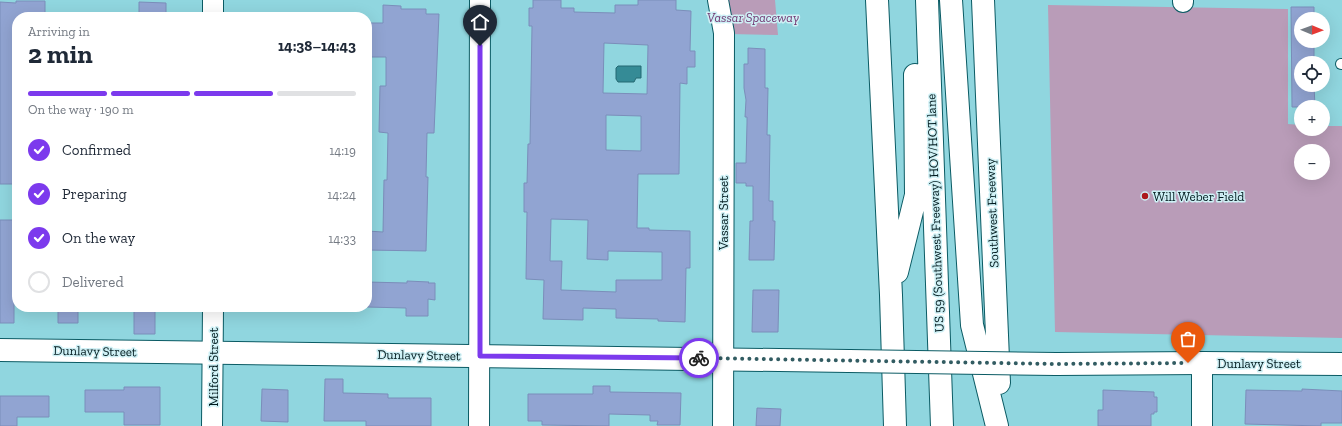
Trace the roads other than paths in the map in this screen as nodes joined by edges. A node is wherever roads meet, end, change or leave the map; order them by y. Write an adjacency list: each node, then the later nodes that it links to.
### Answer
1 (213, 0): 9 (street)
2 (480, 0): 14 (street)
3 (718, 0): 15 (street, Vassar Street)
4 (877, 0): 10 (main road)
5 (915, 0): 10 (main road)
6 (927, 0): 22 (main road, US 59 (Southwest Freeway) HOV/HOT lane)
7 (951, 0): 23 (main road)
8 (983, 0): 24 (main road, Southwest Freeway)
9 (213, 12)
10 (891, 295): 21 (main road)
11 (213, 312): 13 (street, Milford Street)
12 (0, 350): 13 (main road, Dunlavy Street)
13 (213, 352): 14 (main road, Dunlavy Street); 18 (street, Milford Street)
14 (480, 356): 15 (main road, Dunlavy Street); 19 (street)
15 (723, 359): 16 (main road, Dunlavy Street, bridge); 20 (street, Vassar Street)
16 (1202, 363): 17 (main road, Dunlavy Street); 25 (street)
17 (1342, 364)
18 (212, 426)
19 (479, 426)
20 (723, 426)
21 (895, 426)
22 (942, 426)
23 (997, 426)
24 (1001, 426)
25 (1202, 426)

